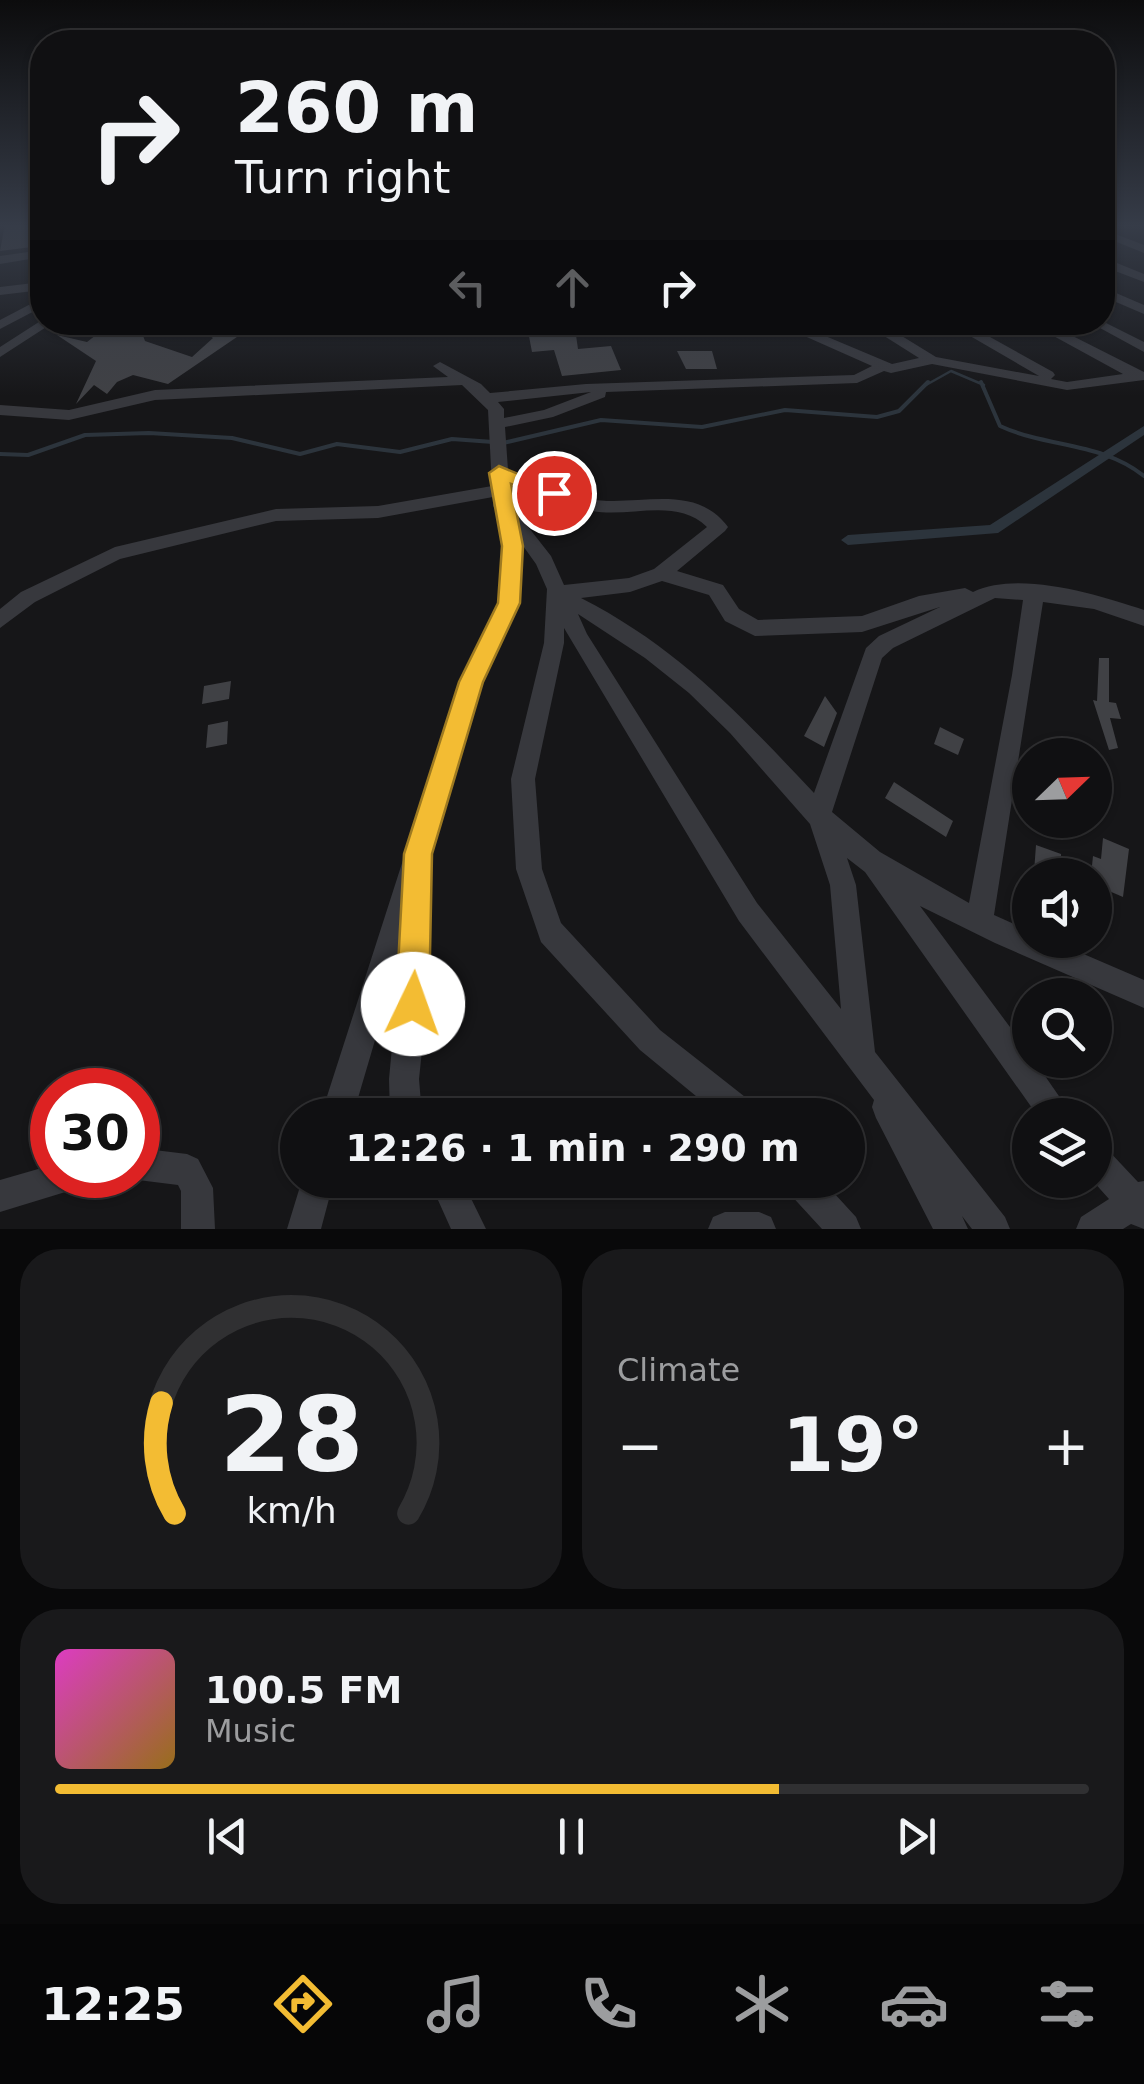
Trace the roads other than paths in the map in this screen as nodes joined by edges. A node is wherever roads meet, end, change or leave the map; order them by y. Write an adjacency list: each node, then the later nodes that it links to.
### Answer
1 (30, 288): 2 (street)
2 (0, 292)
3 (1115, 297): 5 (street)
4 (30, 309): 6 (street)
5 (1144, 310)
6 (6, 323): 13 (street)
7 (1115, 333): 14 (street)
8 (30, 334): 15 (street)
9 (809, 335): 18 (street)
10 (890, 335): 16 (street)
11 (976, 335): 21 (street)
12 (1059, 335): 19 (street)
13 (0, 336)
14 (1144, 348)
15 (0, 353)
16 (932, 360): 18 (street); 21 (street)
17 (440, 366): 20 (street)
18 (882, 367): 22 (street)
19 (1141, 377): 21 (street)
20 (460, 382): 23 (street); 24 (street)
21 (1068, 386)
22 (616, 387): 23 (street); 25 (street)
23 (490, 398): 25 (street)
24 (0, 410)
25 (498, 427): 26 (street)
26 (500, 481): 27 (street); 29 (street); 32 (street); 34 (street)
27 (662, 574): 28 (street); 29 (street)
28 (993, 592): 30 (street); 33 (street)
29 (555, 593): 33 (street); 38 (street); 41 (street)
30 (1034, 594): 31 (street); 36 (street)
31 (1144, 618)
32 (0, 620)
33 (819, 814): 35 (street); 38 (street)
34 (418, 854): 39 (street); 40 (street)
35 (870, 860): 36 (street); 42 (street)
36 (980, 920): 37 (street)
37 (1144, 994)
38 (861, 1058): 57 (street); 58 (street)
39 (342, 1098)
40 (405, 1098)
41 (722, 1098)
42 (1044, 1098)
43 (160, 1167): 51 (street)
44 (1112, 1175): 50 (street)
45 (30, 1187): 46 (street)
46 (0, 1196)
47 (313, 1198): 52 (street)
48 (454, 1198): 53 (street)
49 (816, 1198): 56 (street)
50 (1141, 1204): 59 (street)
51 (198, 1229)
52 (304, 1229)
53 (469, 1229)
54 (725, 1229): 55 (street)
55 (759, 1229)
56 (844, 1229)
57 (951, 1229)
58 (994, 1229)
59 (1093, 1229)

